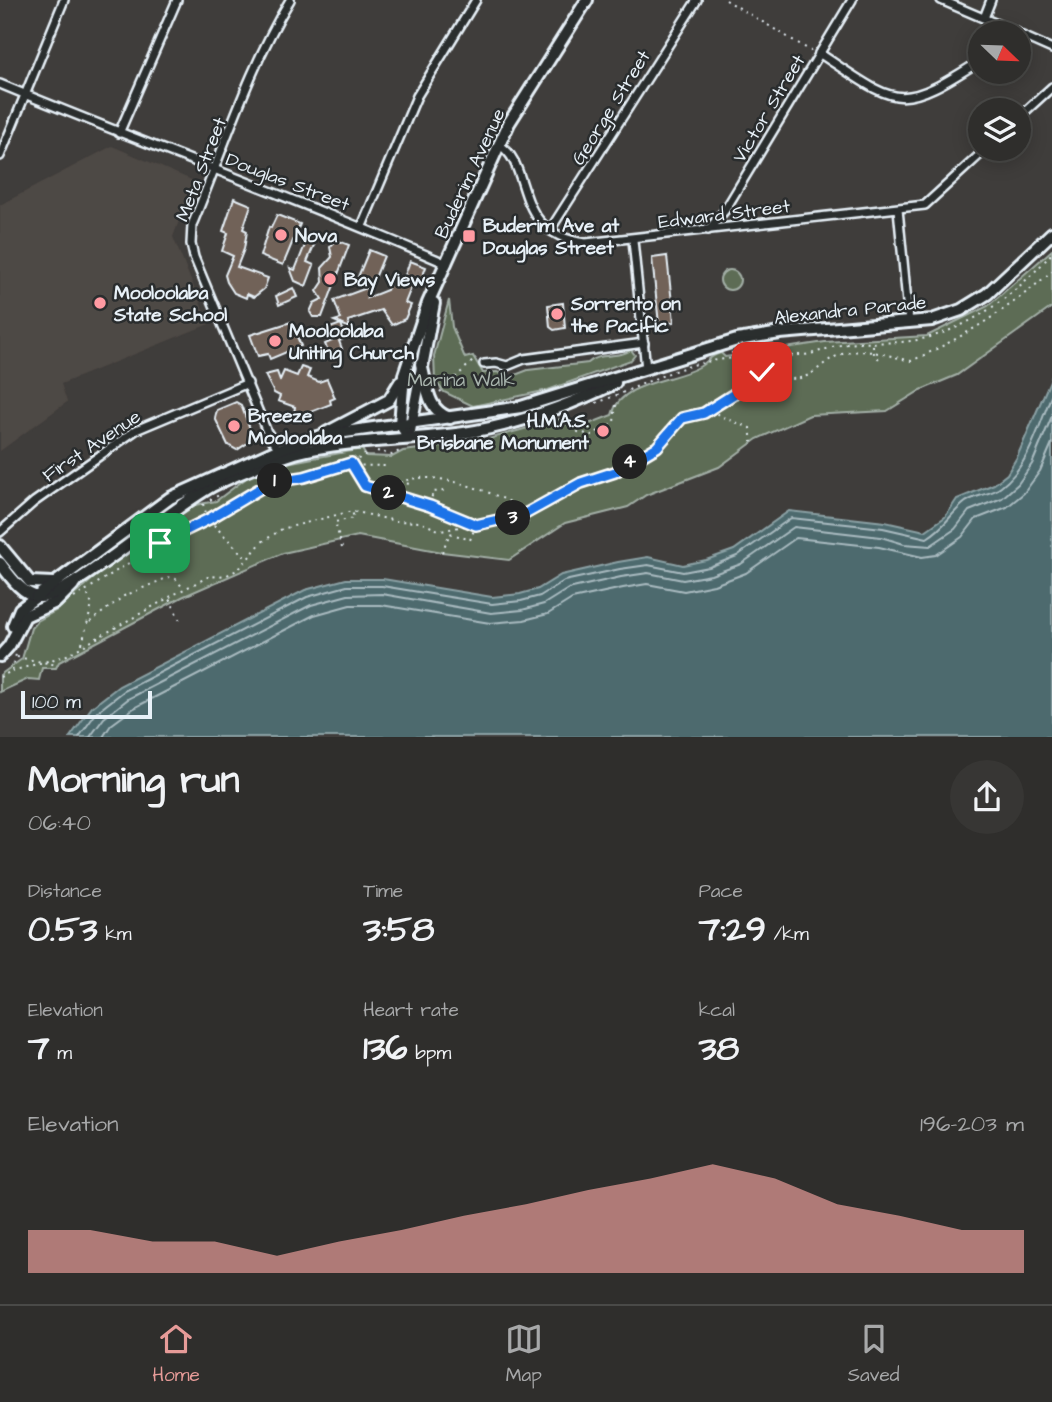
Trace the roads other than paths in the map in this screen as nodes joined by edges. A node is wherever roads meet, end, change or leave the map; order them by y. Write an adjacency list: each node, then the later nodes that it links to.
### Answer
1 (64, 0): 18 (street)
2 (177, 0): 20 (street)
3 (290, 0): 24 (street, Meta Street)
4 (476, 0): 26 (street)
5 (587, 0): 21 (main road, Buderim Avenue)
6 (697, 0): 27 (street, George Street)
7 (852, 0): 14 (street, Victor Street)
8 (941, 0): 10 (street)
9 (992, 0): 10 (street)
10 (984, 18): 11 (street)
11 (990, 21)
12 (1031, 40): 13 (street)
13 (1052, 49)
14 (815, 52): 15 (street); 28 (street, Victor Street)
15 (968, 69)
16 (0, 84): 18 (street, Douglas Street)
17 (1052, 88): 19 (street)
18 (25, 95): 20 (street, Douglas Street); 22 (street)
19 (1031, 107)
20 (120, 133): 24 (street, Douglas Street)
21 (498, 144): 27 (street); 31 (main road, Buderim Avenue)
22 (0, 156)
23 (973, 161): 25 (street, Edward Street)
24 (215, 170): 26 (street, Douglas Street); 39 (street, Meta Street)
25 (898, 209): 28 (street, Edward Street); 33 (street)
26 (362, 226): 31 (street, Douglas Street)
27 (550, 230): 30 (street, Edward Street)
28 (708, 230): 30 (street, Edward Street)
29 (1052, 234): 33 (main road, Alexandra Parade)
30 (633, 240): 34 (street)
31 (447, 264): 32 (main road, Buderim Avenue)
32 (435, 293): 35 (main road, Buderim Avenue); 38 (main road, Buderim Avenue)
33 (909, 324): 37 (main road, Alexandra Parade)
34 (644, 343): 36 (street); 37 (street)
35 (421, 364): 40 (main road); 41 (main road, Buderim Avenue)
36 (484, 364)
37 (646, 369): 40 (main road, Alexandra Parade); 43 (main road, Alexandra Parade)
38 (404, 375): 41 (main road, Buderim Avenue); 42 (main road)
39 (248, 383): 44 (street, Meta Street); 46 (street, First Avenue)
40 (453, 419): 41 (main road, Alexandra Parade)
41 (405, 423): 42 (main road, Alexandra Parade); 43 (main road)
42 (324, 435): 44 (main road)
43 (409, 438): 45 (main road, Alexandra Parade)
44 (278, 450): 45 (street); 49 (main road)
45 (295, 454): 50 (main road, Alexandra Parade)
46 (0, 532)
47 (0, 546): 49 (main road)
48 (0, 563): 51 (main road)
49 (56, 582): 51 (main road)
50 (73, 585): 51 (main road); 52 (main road)
51 (36, 597): 52 (main road)
52 (14, 646): 53 (main road)
53 (0, 656)

